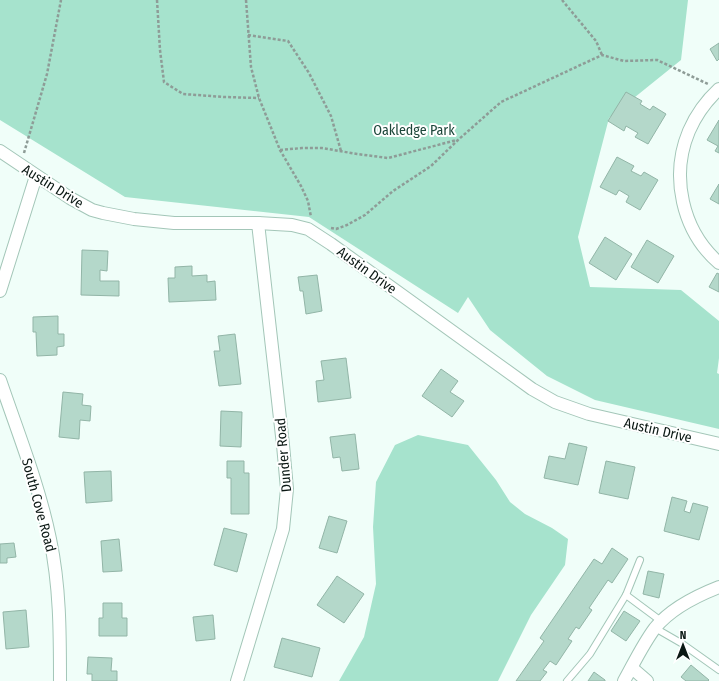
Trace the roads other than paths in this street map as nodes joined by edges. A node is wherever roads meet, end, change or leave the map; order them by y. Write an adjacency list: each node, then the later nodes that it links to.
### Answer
1 (719, 89): 5 (street)
2 (0, 151): 3 (street, Austin Drive)
3 (36, 176): 4 (street, Austin Drive); 6 (street)
4 (258, 222): 8 (street, Austin Drive); 16 (street, Dunder Road)
5 (719, 263)
6 (0, 292)
7 (0, 380): 15 (street, South Cove Road)
8 (719, 444)
9 (640, 560): 11 (lane)
10 (719, 587): 12 (street)
11 (626, 595): 12 (lane); 17 (lane)
12 (658, 625): 13 (street); 14 (lane)
13 (632, 668): 18 (street); 19 (street)
14 (719, 670)
15 (60, 681)
16 (237, 681)
17 (567, 681)
18 (624, 681)
19 (647, 681)

